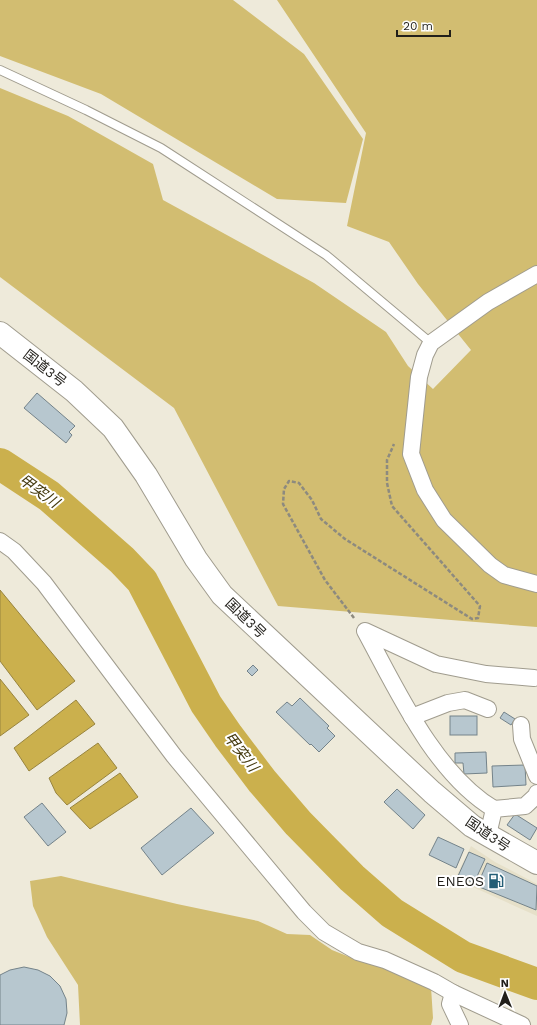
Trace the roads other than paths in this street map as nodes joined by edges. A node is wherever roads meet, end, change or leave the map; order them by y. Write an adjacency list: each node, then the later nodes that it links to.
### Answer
1 (0, 70): 4 (lane)
2 (537, 274): 4 (street)
3 (0, 333): 14 (highway, 国道3号)
4 (431, 343): 6 (street)
5 (0, 541): 16 (street)
6 (537, 584)
7 (534, 678): 9 (street)
8 (488, 709): 9 (street)
9 (412, 718): 13 (street)
10 (521, 725): 11 (street)
11 (537, 776)
12 (537, 793): 13 (street)
13 (494, 809): 14 (street)
14 (488, 835): 15 (highway, 国道3号)
15 (537, 863)
16 (453, 993): 17 (street); 18 (street)
17 (460, 1025)
18 (522, 1025)

